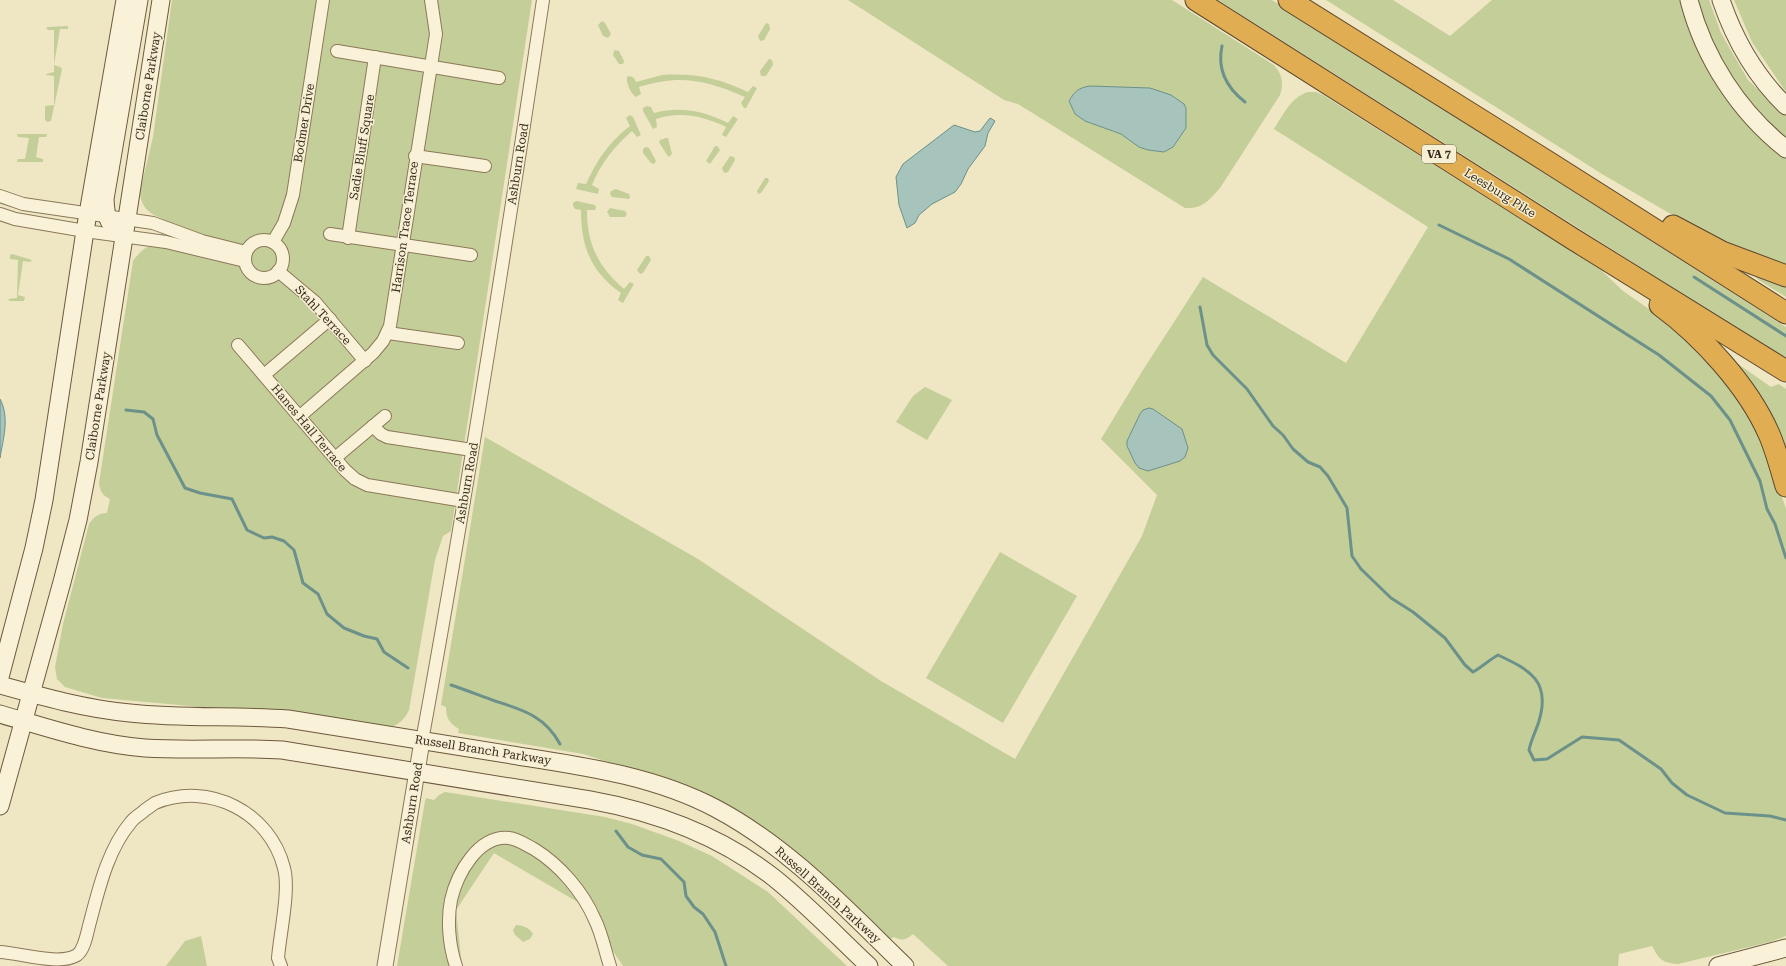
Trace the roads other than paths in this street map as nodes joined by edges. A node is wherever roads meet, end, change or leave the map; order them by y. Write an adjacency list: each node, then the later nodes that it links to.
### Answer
1 (125, 0): 21 (main road)
2 (139, 0): 23 (main road)
3 (161, 0): 24 (main road, Claiborne Parkway)
4 (323, 0): 30 (street, Bodmer Drive)
5 (431, 0): 13 (street, Harrison Trace Terrace)
6 (543, 0): 47 (street, Ashburn Road)
7 (1196, 0): 29 (highway, Leesburg Pike / VA 7)
8 (1289, 0): 18 (highway)
9 (1689, 0): 16 (main road)
10 (1721, 0): 15 (main road)
11 (337, 51): 12 (street)
12 (375, 57): 13 (street); 28 (street, Sadie Bluff Square)
13 (430, 67): 14 (street); 17 (street, Harrison Trace Terrace)
14 (499, 78)
15 (1786, 106)
16 (1786, 149)
17 (415, 156): 19 (street); 31 (street, Harrison Trace Terrace)
18 (1548, 162): 35 (highway); 36 (highway)
19 (485, 166)
20 (0, 196): 21 (street)
21 (88, 213): 23 (street); 25 (main road)
22 (0, 214): 25 (street)
23 (106, 216): 24 (street); 27 (main road)
24 (128, 219): 27 (main road, Claiborne Parkway); 33 (street)
25 (85, 231): 27 (street); 51 (main road)
26 (330, 234): 28 (street)
27 (125, 236): 33 (street); 53 (main road, Claiborne Parkway)
28 (348, 238): 31 (street)
29 (1573, 239): 42 (highway, Leesburg Pike / VA 7); 49 (highway)
30 (273, 242): 33 (street); 34 (street)
31 (402, 244): 32 (street); 38 (street, Harrison Trace Terrace)
32 (471, 255)
33 (245, 256): 34 (street)
34 (278, 271): 37 (street, Stahl Terrace)
35 (1786, 276)
36 (1786, 313)
37 (330, 319): 41 (street, Stahl Terrace); 43 (street)
38 (388, 333): 39 (street); 41 (street, Harrison Trace Terrace)
39 (458, 344)
40 (238, 345): 43 (street, Hanes Hall Terrace)
41 (365, 361): 45 (street, Harrison Trace Terrace)
42 (1786, 371)
43 (264, 375): 45 (street, Hanes Hall Terrace)
44 (385, 416): 46 (street)
45 (300, 417): 48 (street, Hanes Hall Terrace)
46 (373, 426): 47 (street); 48 (street)
47 (472, 450): 50 (street, Ashburn Road)
48 (335, 458): 50 (street, Hanes Hall Terrace)
49 (1786, 486)
50 (464, 501): 56 (street, Ashburn Road)
51 (0, 677)
52 (0, 685): 53 (main road, Russell Branch Parkway)
53 (31, 694): 55 (main road, Claiborne Parkway); 56 (main road, Russell Branch Parkway)
54 (0, 714): 55 (main road, Russell Branch Parkway)
55 (23, 721): 57 (main road, Russell Branch Parkway); 58 (main road, Claiborne Parkway)
56 (422, 741): 57 (street, Ashburn Road); 66 (main road, Russell Branch Parkway)
57 (417, 772): 62 (street, Ashburn Road); 65 (main road, Russell Branch Parkway)
58 (0, 806)
59 (1786, 948): 67 (main road)
60 (1, 951): 61 (street)
61 (281, 966)
62 (385, 966)
63 (456, 966): 64 (street)
64 (610, 966)
65 (869, 966)
66 (906, 966)
67 (1718, 966)

